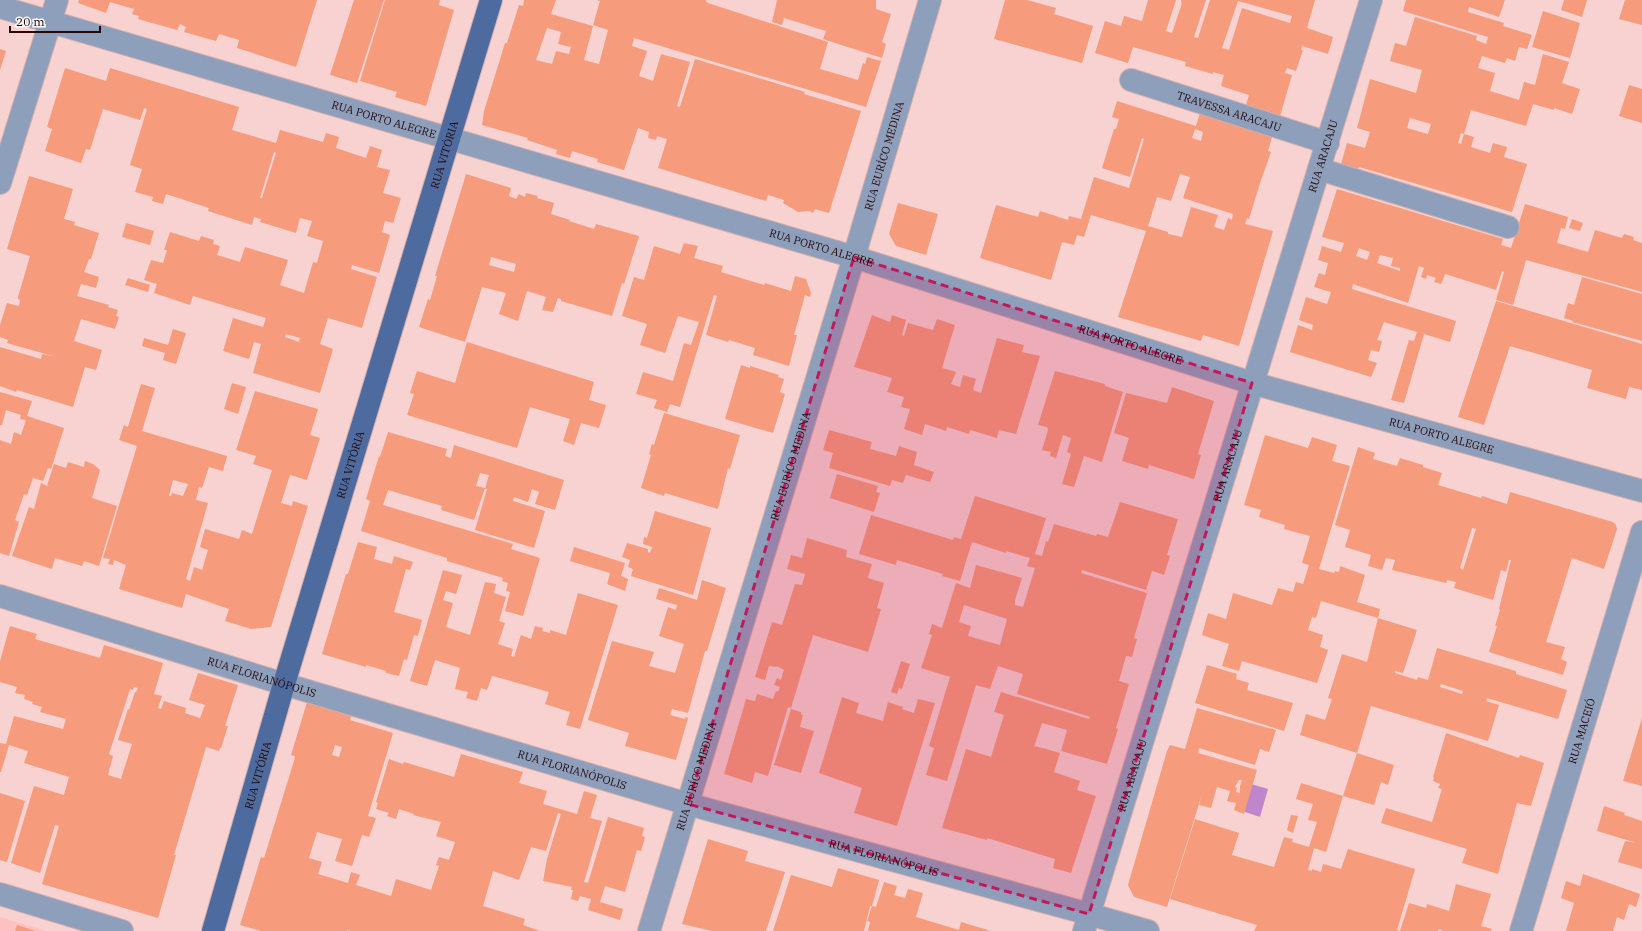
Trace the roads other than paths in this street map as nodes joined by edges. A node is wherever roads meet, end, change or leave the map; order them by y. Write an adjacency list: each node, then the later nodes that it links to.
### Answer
1 (57, 0): 6 (street)
2 (491, 0): 8 (main road, RUA VITÓRIA)
3 (930, 0): 13 (street, RUA EURÍCO MEDINA)
4 (1371, 0): 9 (street, RUA ARACAJU)
5 (0, 7): 6 (street, RUA PORTO ALEGRE)
6 (50, 22): 8 (street, RUA PORTO ALEGRE); 11 (street)
7 (1131, 80): 9 (street, TRAVESSA ARACAJU)
8 (450, 138): 13 (street, RUA PORTO ALEGRE); 18 (main road, RUA VITÓRIA)
9 (1328, 143): 10 (street, RUA ARACAJU)
10 (1319, 169): 12 (street); 14 (street, RUA ARACAJU)
11 (0, 183)
12 (1508, 227)
13 (854, 257): 14 (street, RUA PORTO ALEGRE); 19 (street, RUA EURÍCO MEDINA)
14 (1252, 383): 15 (street, RUA PORTO ALEGRE); 21 (street, RUA ARACAJU)
15 (1642, 491)
16 (1642, 532): 26 (street, RUA MACEIÓ)
17 (0, 596): 18 (street, RUA FLORIANÓPOLIS)
18 (284, 684): 19 (street, RUA FLORIANÓPOLIS); 23 (main road, RUA VITÓRIA)
19 (688, 804): 21 (street, RUA FLORIANÓPOLIS); 24 (street, RUA EURÍCO MEDINA)
20 (0, 894): 22 (street)
21 (1087, 922): 25 (street, RUA FLORIANÓPOLIS)
22 (122, 931)
23 (213, 931)
24 (649, 931)
25 (1148, 931)
26 (1522, 931)

